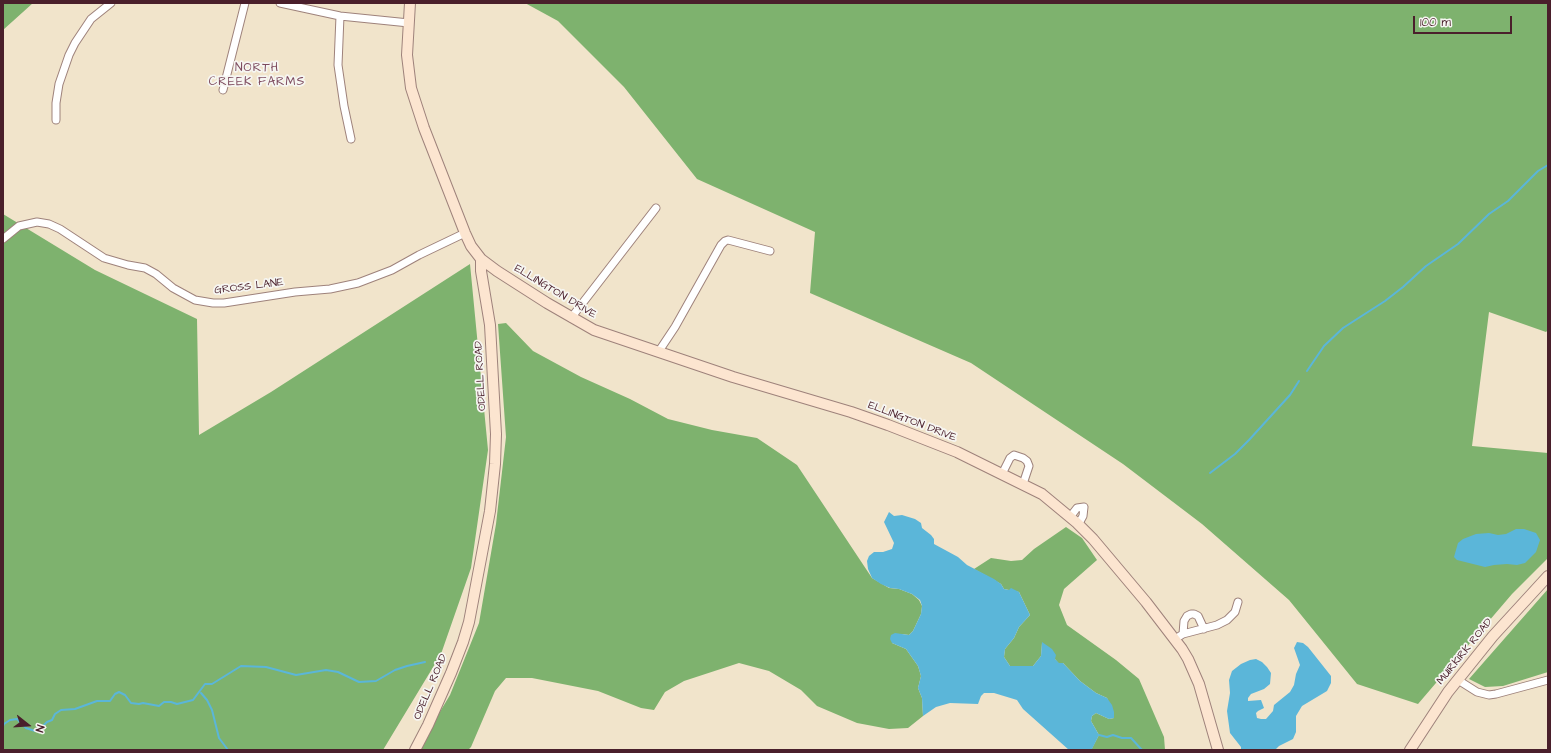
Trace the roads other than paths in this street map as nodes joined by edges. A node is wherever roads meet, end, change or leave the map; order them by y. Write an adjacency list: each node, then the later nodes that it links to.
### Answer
1 (111, 3): 8 (street)
2 (246, 3): 7 (street)
3 (280, 3): 5 (street)
4 (410, 3): 6 (street)
5 (340, 16): 6 (street); 9 (street)
6 (409, 23): 11 (street)
7 (223, 90)
8 (56, 120)
9 (351, 139)
10 (656, 208): 15 (street)
11 (465, 233): 12 (street, GROSS LANE); 14 (street)
12 (3, 239)
13 (770, 251): 16 (street)
14 (481, 259): 15 (street, ELLINGTON DRIVE); 27 (street, ODELL ROAD)
15 (571, 318): 16 (street, ELLINGTON DRIVE)
16 (659, 351): 17 (street, ELLINGTON DRIVE)
17 (1002, 474): 18 (street, ELLINGTON DRIVE); 18 (street)
18 (1023, 484): 19 (street, ELLINGTON DRIVE)
19 (1070, 518): 20 (street, ELLINGTON DRIVE); 20 (street)
20 (1078, 524): 24 (street, ELLINGTON DRIVE)
21 (1548, 576): 25 (street, MUIRKIRK ROAD)
22 (1238, 602): 23 (street)
23 (1204, 628): 24 (street); 24 (street)
24 (1179, 636): 28 (street, ELLINGTON DRIVE)
25 (1458, 680): 26 (street); 29 (street, MUIRKIRK ROAD)
26 (1548, 680)
27 (415, 750)
28 (1218, 750)
29 (1410, 750)

